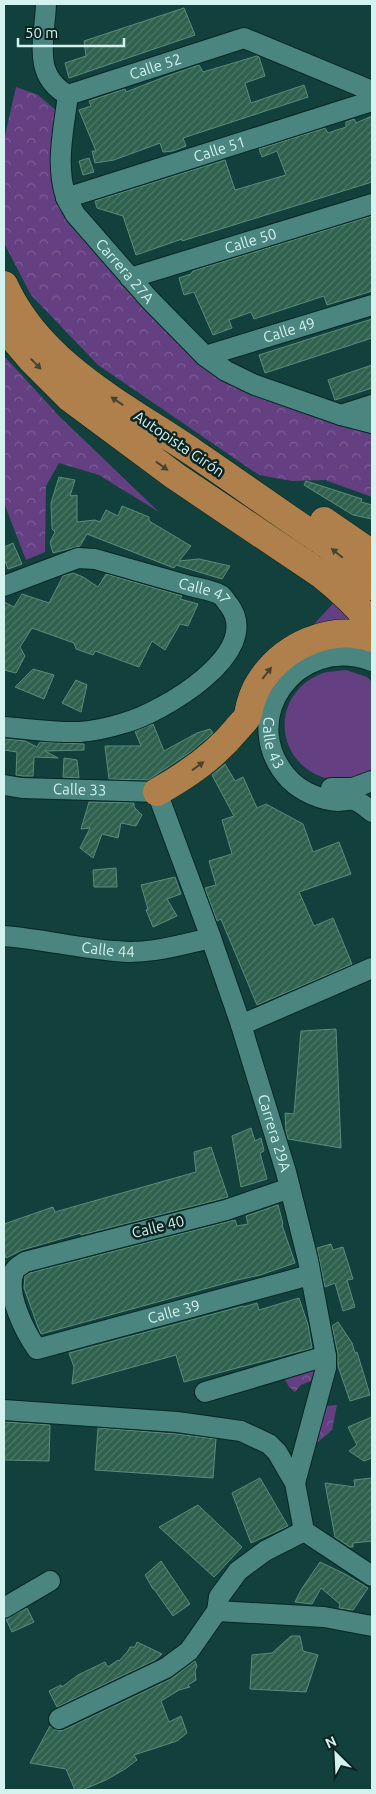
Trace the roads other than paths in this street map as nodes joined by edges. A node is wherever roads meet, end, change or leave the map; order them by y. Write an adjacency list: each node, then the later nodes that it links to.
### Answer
1 (46, 4): 3 (street)
2 (372, 91): 3 (street, Calle 52)
3 (68, 95): 5 (street, Carrera 27A)
4 (372, 101): 5 (street, Calle 51)
5 (66, 198): 7 (street, Carrera 27A)
6 (372, 204): 7 (street, Calle 50)
7 (130, 278): 11 (street, Carrera 27A)
8 (4, 285): 15 (highway, Autopista Girón, one-way to 8)
9 (372, 305): 11 (street, Calle 49)
10 (4, 327): 19 (highway, Autopista Girón, one-way to 19)
11 (205, 356): 13 (street, Carrera 27A)
12 (372, 405): 13 (street)
13 (341, 415): 14 (street, Carrera 27A)
14 (372, 423)
15 (253, 494): 16 (highway); 18 (highway, Autopista Girón, one-way to 15)
16 (372, 554)
17 (4, 586): 23 (street, Calle 47)
18 (372, 586)
19 (372, 624)
20 (372, 638): 26 (highway, one-way to 20)
21 (372, 661): 27 (street, Calle 43)
22 (372, 672): 24 (street, Calle 43)
23 (4, 727)
24 (372, 781)
25 (4, 786): 26 (street, Calle 33)
26 (157, 792): 29 (street, Carrera 29A)
27 (372, 812)
28 (4, 936): 29 (street, Calle 44)
29 (211, 938): 31 (street, Carrera 29A)
30 (372, 968): 31 (street)
31 (240, 1025): 32 (street, Carrera 29A)
32 (290, 1188): 33 (street, Carrera 29A); 34 (street, Calle 40)
33 (310, 1275): 34 (street, Calle 39); 35 (street, Carrera 29A)
34 (37, 1349)
35 (326, 1356): 36 (street); 38 (street, Carrera 29A)
36 (205, 1392)
37 (4, 1410): 38 (street)
38 (295, 1483): 39 (street)
39 (304, 1531): 40 (street); 43 (street)
40 (372, 1576)
41 (50, 1582): 42 (street)
42 (4, 1608)
43 (217, 1611): 44 (street); 45 (street)
44 (372, 1626)
45 (59, 1719)

